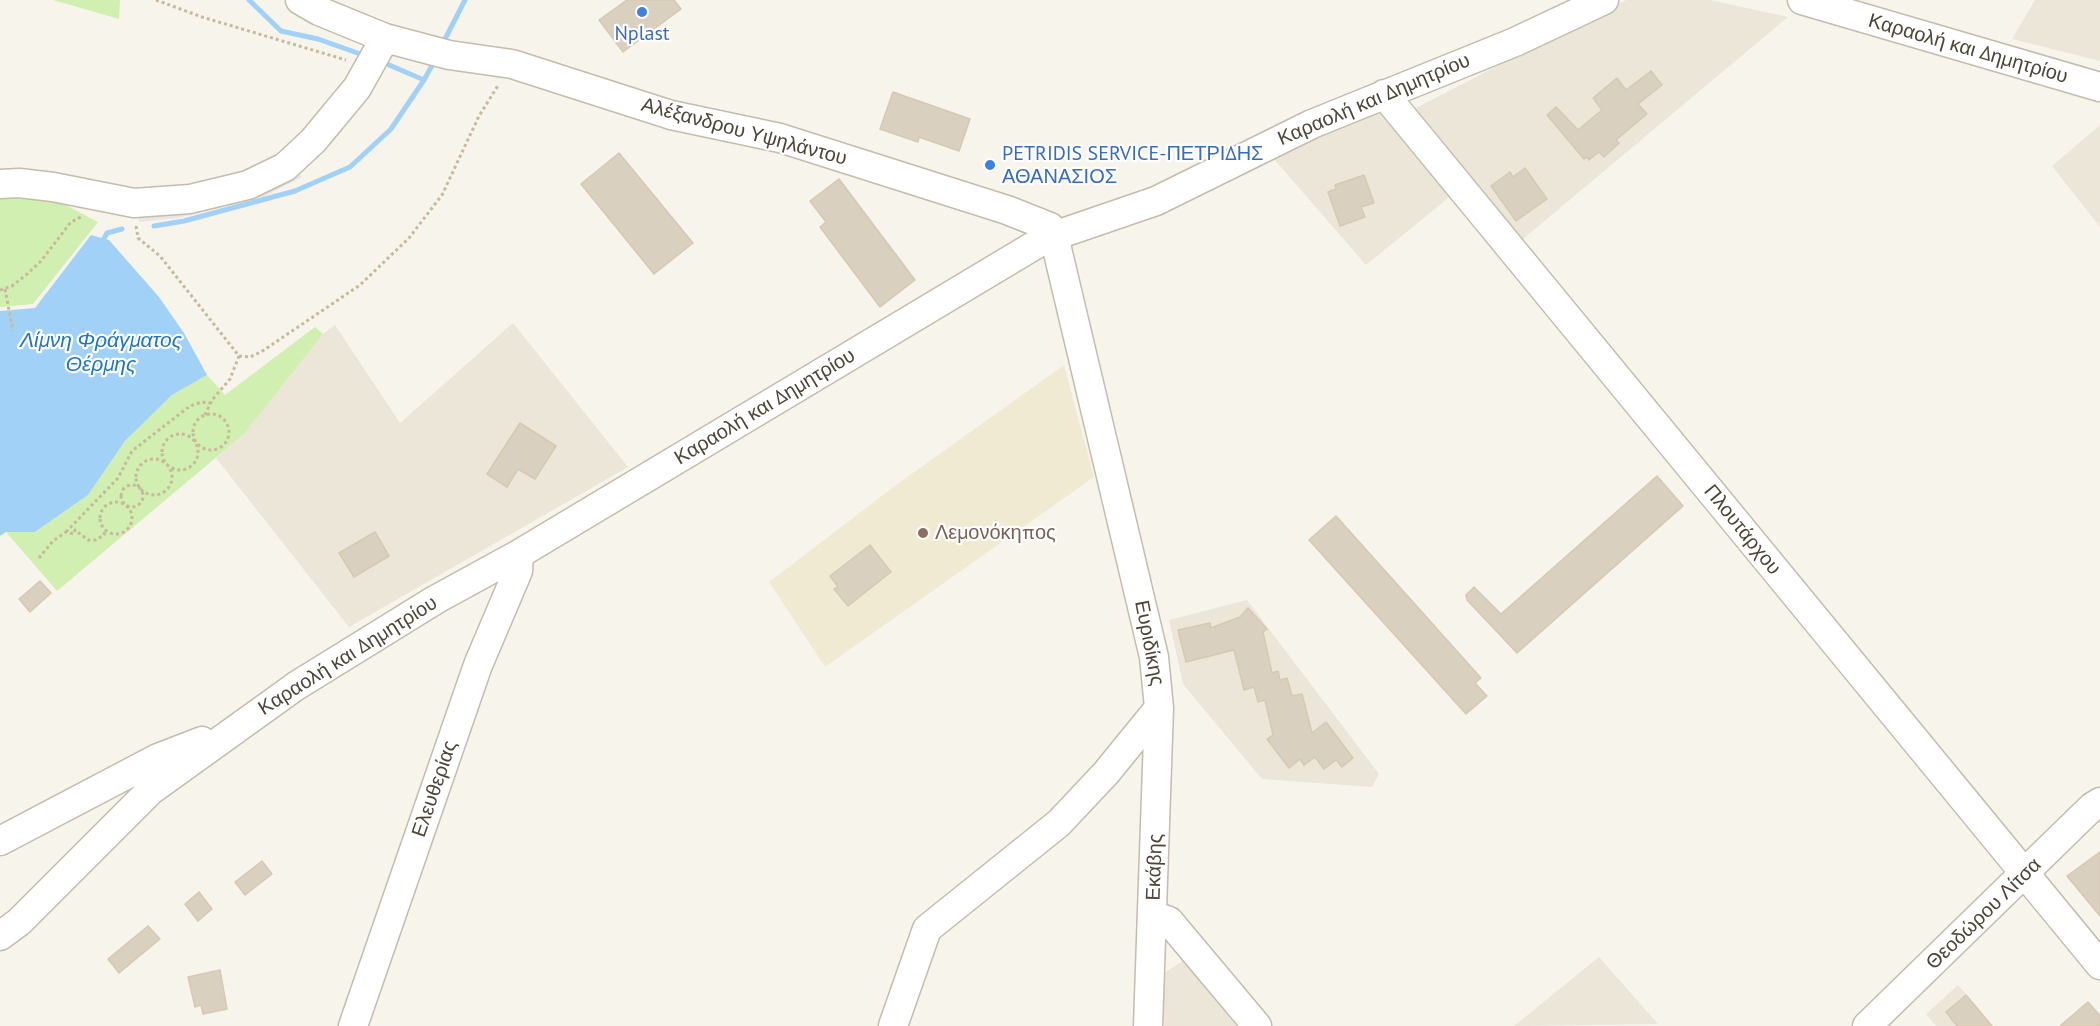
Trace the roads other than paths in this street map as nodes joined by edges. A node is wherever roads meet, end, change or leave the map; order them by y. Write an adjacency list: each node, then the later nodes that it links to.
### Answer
1 (300, 0): 5 (street, Αλέξανδρου Υψηλάντου)
2 (1604, 0): 7 (street, Καραολή και Δημητρίου)
3 (1802, 0): 4 (street, Καραολή και Δημητρίου)
4 (1888, 12): 6 (street, Καραολή και Δημητρίου)
5 (385, 38): 8 (street); 9 (street, Αλέξανδρου Υψηλάντου)
6 (2100, 87)
7 (1384, 94): 9 (street, Καραολή και Δημητρίου); 15 (street, Πλουτάρχου)
8 (0, 184)
9 (1054, 236): 10 (street, Καραολή και Δημητρίου); 11 (street, Ευριδίκης)
10 (519, 554): 12 (street, Καραολή και Δημητρίου); 19 (street, Ελευθερίας)
11 (1159, 708): 16 (street, Εκάβης); 20 (street, Ευριδίκης)
12 (234, 729): 14 (street); 17 (street, Καραολή και Δημητρίου)
13 (2100, 802): 15 (street, Θεοδώρου Λίτσα)
14 (0, 841)
15 (2025, 874): 18 (street, Πλουτάρχου); 23 (street, Θεοδώρου Λίτσα)
16 (1153, 915): 21 (street, Εκάβης); 22 (street)
17 (0, 936)
18 (2100, 966)
19 (353, 1026)
20 (893, 1026)
21 (1148, 1026)
22 (1257, 1026)
23 (1867, 1026)

